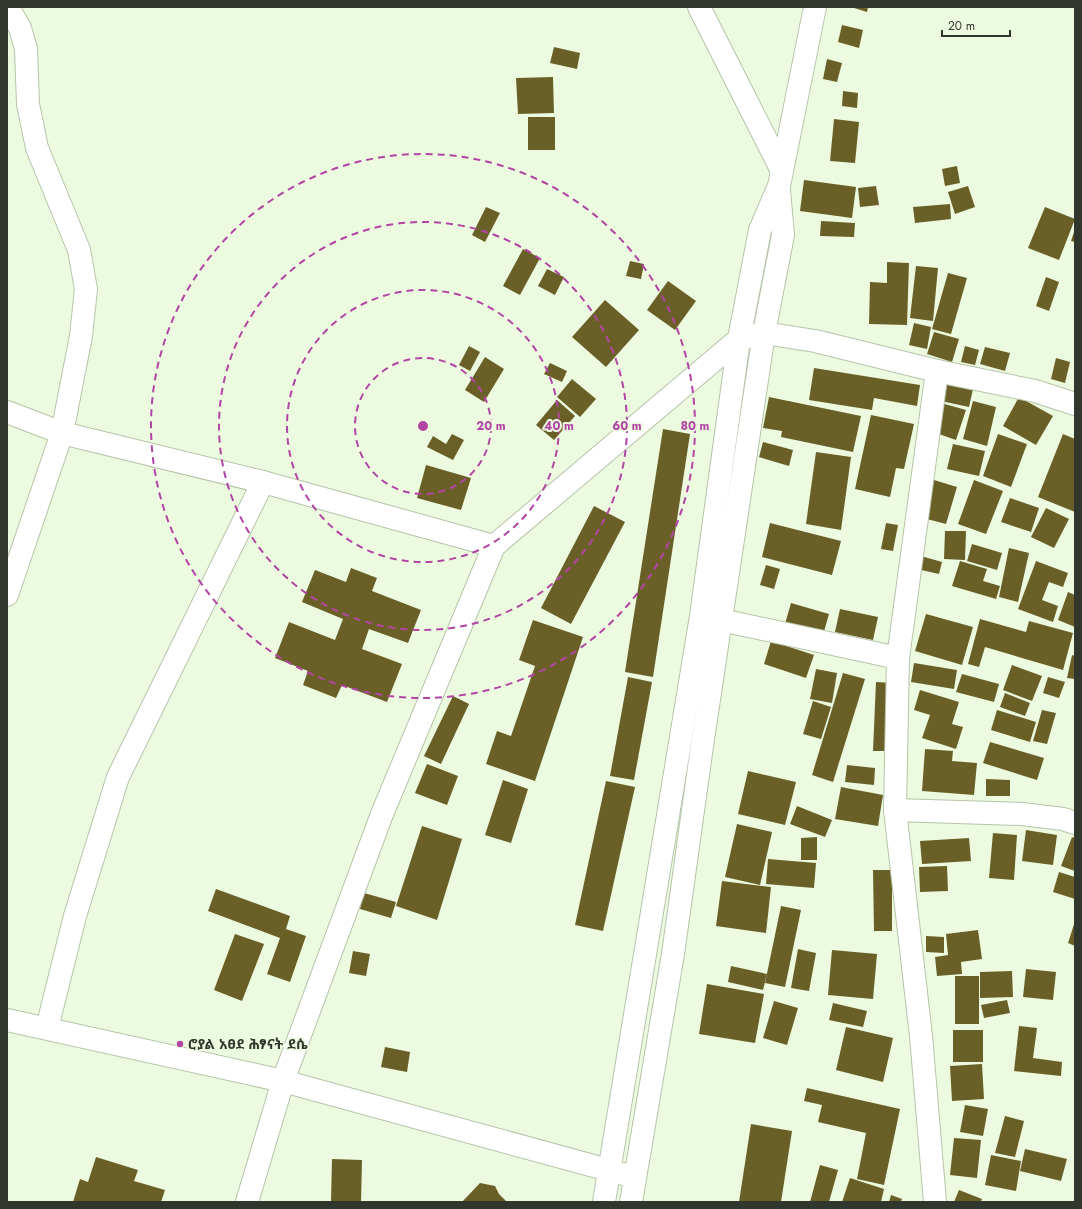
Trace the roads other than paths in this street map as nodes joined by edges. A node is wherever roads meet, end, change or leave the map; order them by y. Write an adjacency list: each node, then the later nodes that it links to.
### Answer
1 (8, 7): 10 (street)
2 (699, 7): 4 (street)
3 (815, 7): 4 (street)
4 (780, 179): 5 (street); 6 (street)
5 (764, 333): 6 (street); 7 (street); 14 (street)
6 (739, 339): 12 (street); 14 (street)
7 (937, 371): 8 (street); 15 (street)
8 (1075, 404)
9 (7, 412): 10 (street)
10 (62, 433): 11 (street); 13 (street)
11 (263, 482): 12 (street); 19 (street)
12 (494, 546): 20 (street)
13 (7, 595)
14 (711, 618): 15 (street); 21 (street); 22 (street)
15 (898, 658): 16 (street)
16 (895, 810): 17 (street); 26 (street)
17 (1075, 823)
18 (7, 1020): 19 (street)
19 (47, 1028): 20 (street)
20 (283, 1081): 21 (street); 23 (street)
21 (609, 1171): 22 (street); 24 (street)
22 (635, 1176): 25 (street)
23 (247, 1202)
24 (604, 1202)
25 (631, 1202)
26 (934, 1202)

